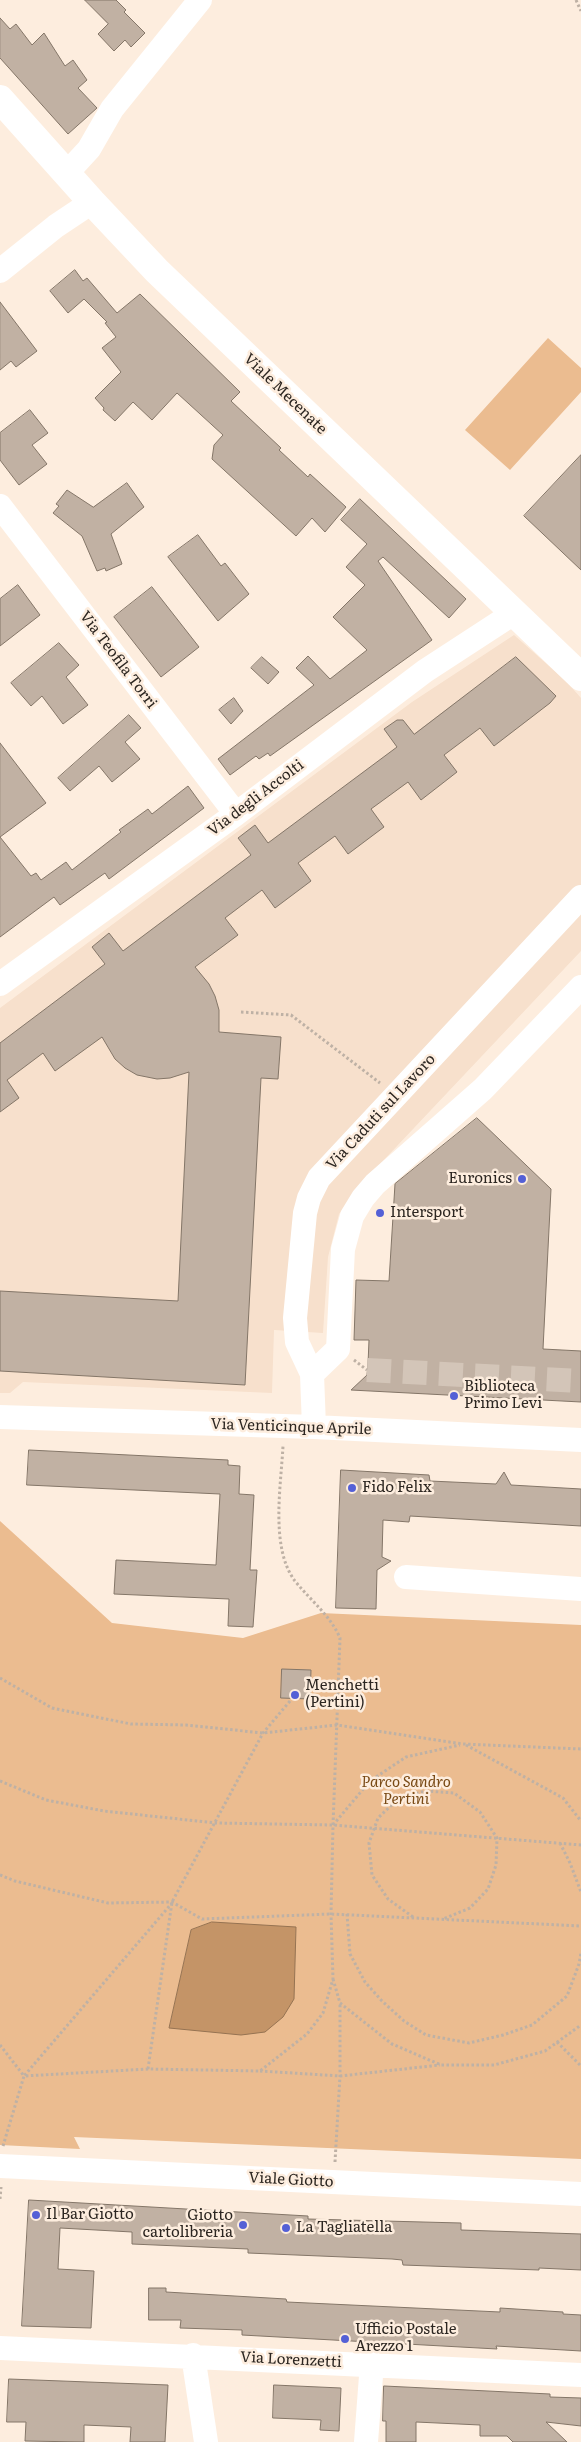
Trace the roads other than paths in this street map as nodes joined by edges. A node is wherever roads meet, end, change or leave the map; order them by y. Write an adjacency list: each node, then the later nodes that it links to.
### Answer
1 (200, 0): 3 (street)
2 (0, 99): 3 (main road, Viale Mecenate)
3 (66, 174): 4 (main road, Viale Mecenate)
4 (92, 202): 5 (street); 7 (main road, Viale Mecenate)
5 (0, 271)
6 (0, 506): 9 (street, Via Teofila Torri)
7 (514, 613): 8 (main road, Viale Mecenate); 9 (street, Via degli Accolti)
8 (581, 677)
9 (236, 814): 11 (street, Via degli Accolti)
10 (581, 897): 13 (street, Via Caduti sul Lavoro)
11 (0, 984)
12 (581, 987): 13 (street)
13 (312, 1374): 15 (street, Via Caduti sul Lavoro)
14 (0, 1417): 15 (street, Via Venticinque Aprile)
15 (314, 1426): 16 (street, Via Venticinque Aprile)
16 (581, 1440)
17 (406, 1577): 18 (street)
18 (581, 1589)
19 (1, 2157): 20 (street, Viale Giotto)
20 (581, 2194)
21 (0, 2348): 22 (street, Via Lorenzetti)
22 (193, 2355): 23 (street, Via Lorenzetti); 25 (street)
23 (372, 2364): 24 (street, Via Lorenzetti); 26 (street)
24 (581, 2375)
25 (206, 2442)
26 (366, 2442)

